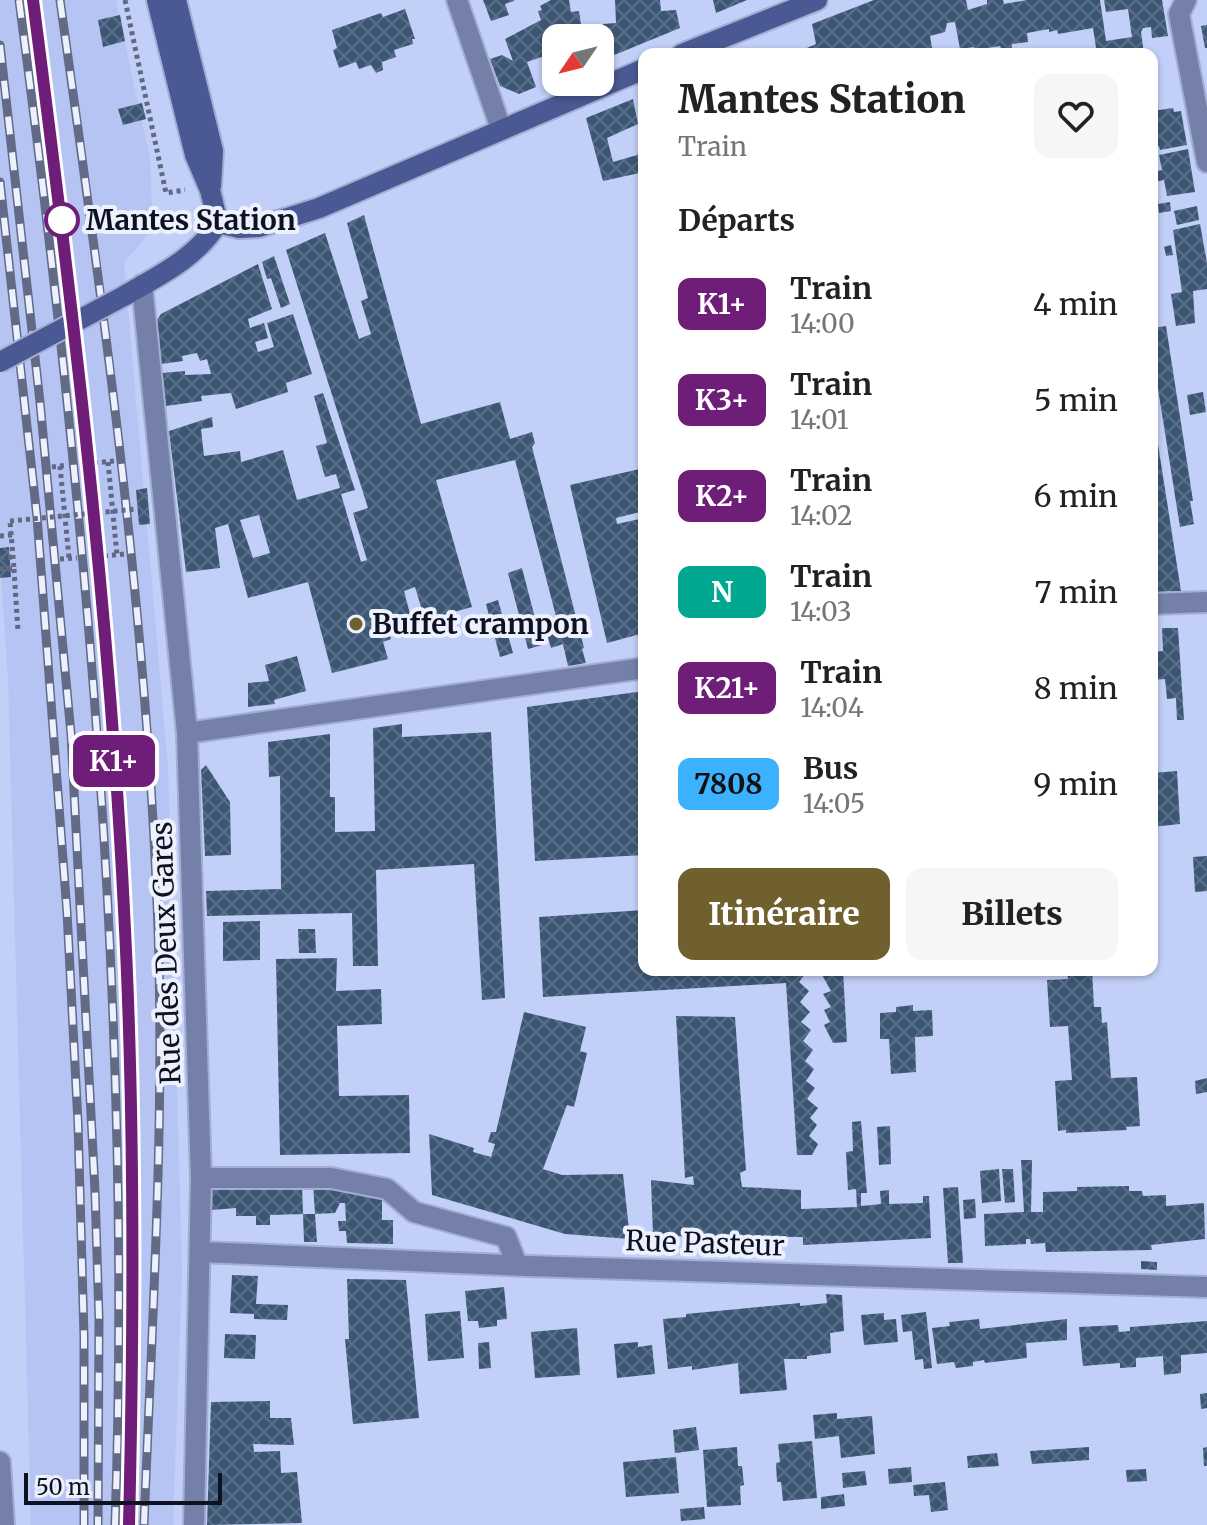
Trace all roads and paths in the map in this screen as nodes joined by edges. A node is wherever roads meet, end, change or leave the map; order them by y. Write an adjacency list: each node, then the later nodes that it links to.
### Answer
1 (125, 0): 11 (path)
2 (157, 0): 11 (main road)
3 (176, 0): 11 (main road)
4 (457, 0): 9 (street)
5 (817, 0): 7 (main road)
6 (1186, 0): 10 (street)
7 (697, 48)
8 (638, 72): 9 (main road)
9 (501, 129): 12 (main road)
10 (1207, 162)
11 (210, 190): 12 (main road)
12 (218, 223): 13 (main road)
13 (142, 285): 14 (main road, bridge); 38 (street, Rue des Deux Gares)
14 (0, 362)
15 (94, 463): 20 (path)
16 (68, 465): 17 (path)
17 (60, 466): 18 (path); 21 (path)
18 (52, 467)
19 (137, 509): 20 (path, bridge)
20 (112, 512): 21 (path, bridge); 25 (path)
21 (65, 516): 22 (path, bridge); 29 (path)
22 (12, 535): 23 (path); 27 (path)
23 (0, 536)
24 (125, 554): 25 (path)
25 (117, 555): 26 (path)
26 (104, 556)
27 (13, 557): 28 (path); 33 (path)
28 (0, 558)
29 (69, 558): 30 (path); 31 (path)
30 (77, 558)
31 (60, 559)
32 (0, 569): 33 (path)
33 (14, 569): 36 (path)
34 (1207, 602): 35 (street)
35 (1158, 604)
36 (18, 631)
37 (638, 669): 38 (street)
38 (187, 733): 39 (street, Rue des Deux Gares)
39 (201, 1178): 40 (street, Rue des Deux Gares); 41 (street)
40 (201, 1252): 41 (street, Rue Pasteur); 45 (street, Rue des Deux Gares)
41 (517, 1265): 42 (street, Rue Pasteur)
42 (1207, 1287)
43 (0, 1462): 44 (street)
44 (4, 1525)
45 (194, 1525)

